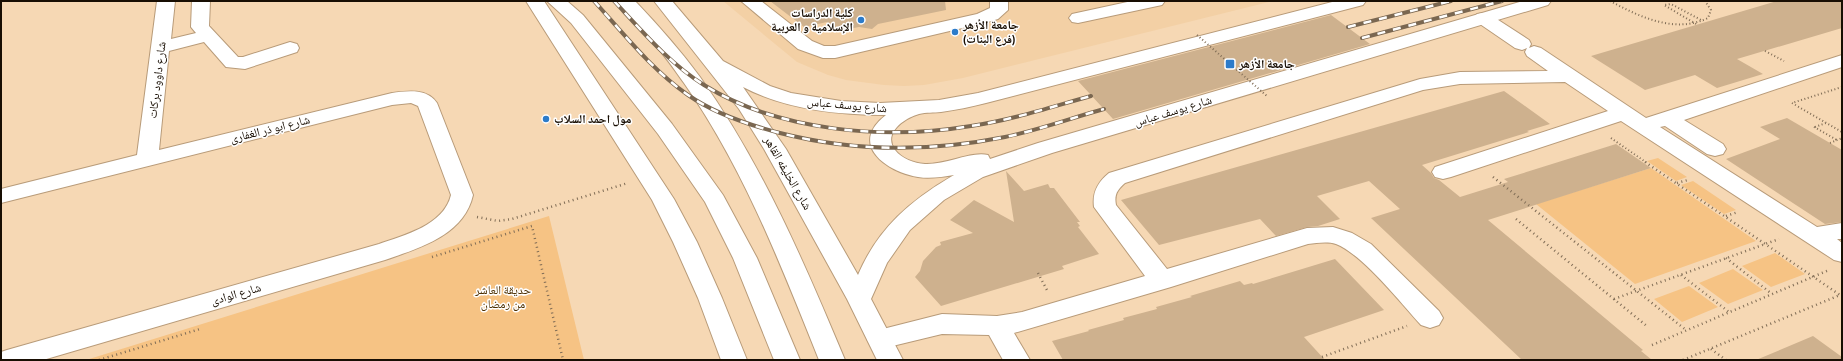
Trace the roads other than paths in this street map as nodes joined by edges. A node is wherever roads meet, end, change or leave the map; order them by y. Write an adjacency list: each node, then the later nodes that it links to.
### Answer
1 (166, 1): 16 (main road, شارع داوود بركات)
2 (201, 1): 14 (main road)
3 (535, 1): 39 (main road)
4 (556, 1): 40 (main road)
5 (625, 1): 41 (main road)
6 (663, 1): 18 (main road, شارع الخليفه القاهر)
7 (750, 1): 8 (main road)
8 (999, 1)
9 (1156, 1): 12 (main road)
10 (1357, 1): 20 (main road, شارع يوسف عباس)
11 (1542, 1): 13 (main road, شارع يوسف عباس)
12 (1078, 18)
13 (1483, 18): 19 (main road); 24 (main road, شارع يوسف عباس)
14 (208, 36): 15 (main road); 16 (main road)
15 (284, 43)
16 (161, 48): 26 (main road, شارع داوود بركات)
17 (1842, 61): 22 (main road)
18 (716, 64): 20 (main road, شارع يوسف عباس); 34 (main road, شارع الخليفه القاهر)
19 (1569, 76): 21 (main road); 33 (main road)
20 (925, 108): 24 (main road)
21 (1624, 113): 23 (main road); 27 (main road)
22 (1666, 118): 23 (main road); 25 (main road)
23 (1643, 126): 31 (main road)
24 (1045, 148): 34 (main road, شارع يوسف عباس)
25 (1716, 149)
26 (147, 159): 28 (main road, شارع ابو ذر الغفارى); 29 (main road, شارع ابو ذر الغفارى)
27 (1443, 172)
28 (1, 196)
29 (457, 211): 38 (main road, شارع الوادى)
30 (1842, 231): 31 (main road)
31 (1814, 236): 32 (main road)
32 (1842, 254)
33 (1162, 281): 35 (main road); 36 (main road)
34 (860, 299): 37 (main road, شارع الخليفه القاهر)
35 (1430, 318)
36 (997, 326): 37 (main road); 42 (main road)
37 (885, 350)
38 (7, 360)
39 (734, 360)
40 (787, 360)
41 (832, 360)
42 (1017, 360)

